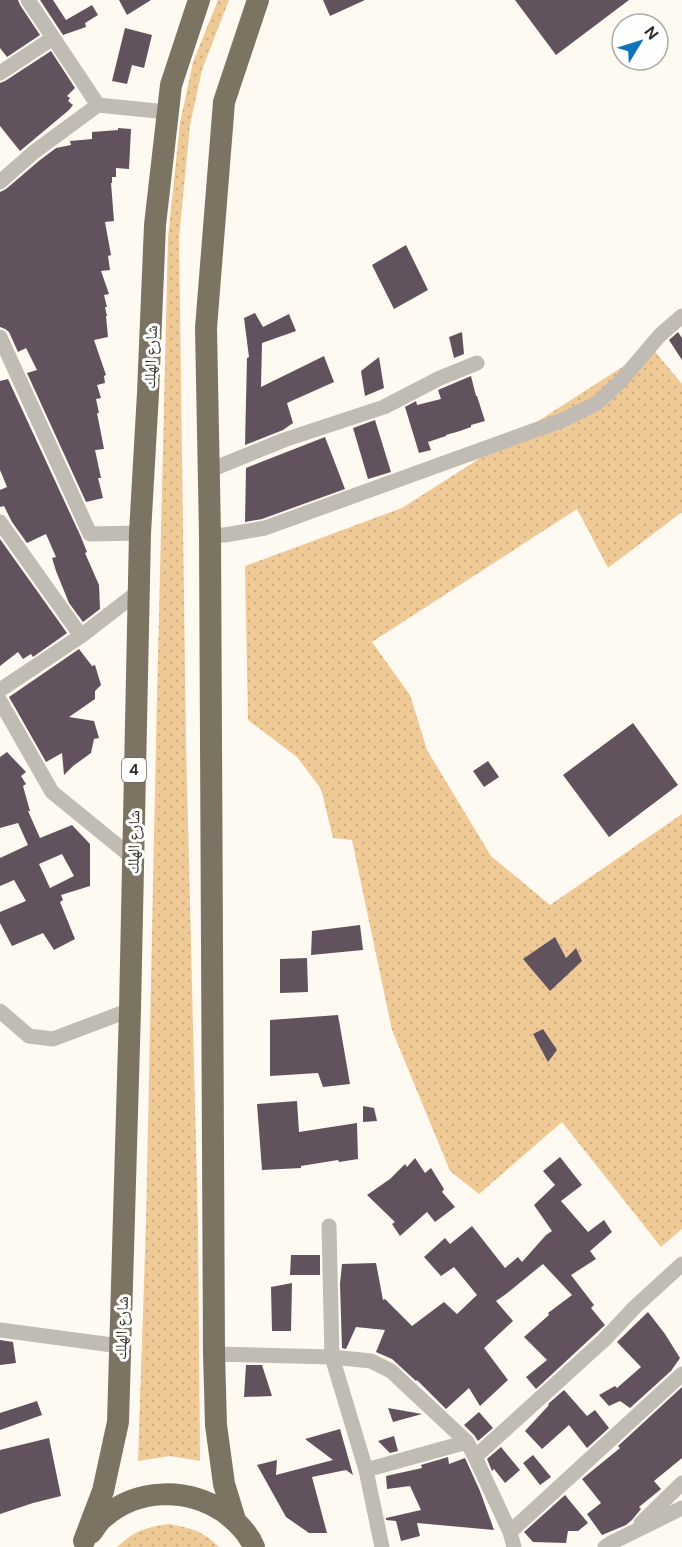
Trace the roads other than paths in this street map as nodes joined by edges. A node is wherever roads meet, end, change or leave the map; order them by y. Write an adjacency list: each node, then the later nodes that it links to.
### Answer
1 (28, 0): 4 (street)
2 (199, 0): 7 (highway, شارع الهلك / 4)
3 (258, 0): 12 (highway)
4 (52, 38): 5 (street); 6 (street)
5 (0, 73)
6 (98, 105): 7 (street); 8 (street)
7 (167, 112): 14 (highway, شارع الهلك / 4)
8 (0, 182)
9 (682, 316): 15 (street)
10 (0, 337): 14 (street)
11 (477, 363): 12 (street)
12 (208, 471): 15 (highway)
13 (2, 527): 17 (street)
14 (140, 533): 16 (highway, شارع الهلك / 4)
15 (210, 535): 27 (highway)
16 (138, 592): 17 (street); 20 (highway, شارع الهلك / 4)
17 (81, 636): 18 (street)
18 (0, 690)
19 (0, 701): 20 (street)
20 (133, 858): 21 (highway, شارع الهلك / 4)
21 (130, 1010): 22 (street); 26 (highway, شارع الهلك / 4)
22 (0, 1011)
23 (328, 1226): 28 (street)
24 (682, 1266): 31 (street)
25 (0, 1330): 26 (street)
26 (120, 1346): 38 (highway, شارع الهلك / 4)
27 (214, 1354): 28 (street); 35 (highway)
28 (332, 1357): 30 (street); 32 (street)
29 (682, 1374): 37 (street)
30 (467, 1442): 31 (street); 32 (street)
31 (475, 1456): 37 (street)
32 (366, 1470): 40 (street)
33 (682, 1483): 36 (street)
34 (682, 1508): 36 (street)
35 (234, 1520): 38 (highway); 39 (highway)
36 (632, 1532): 41 (street)
37 (512, 1540)
38 (83, 1544)
39 (254, 1547)
40 (382, 1547)
41 (605, 1547)

